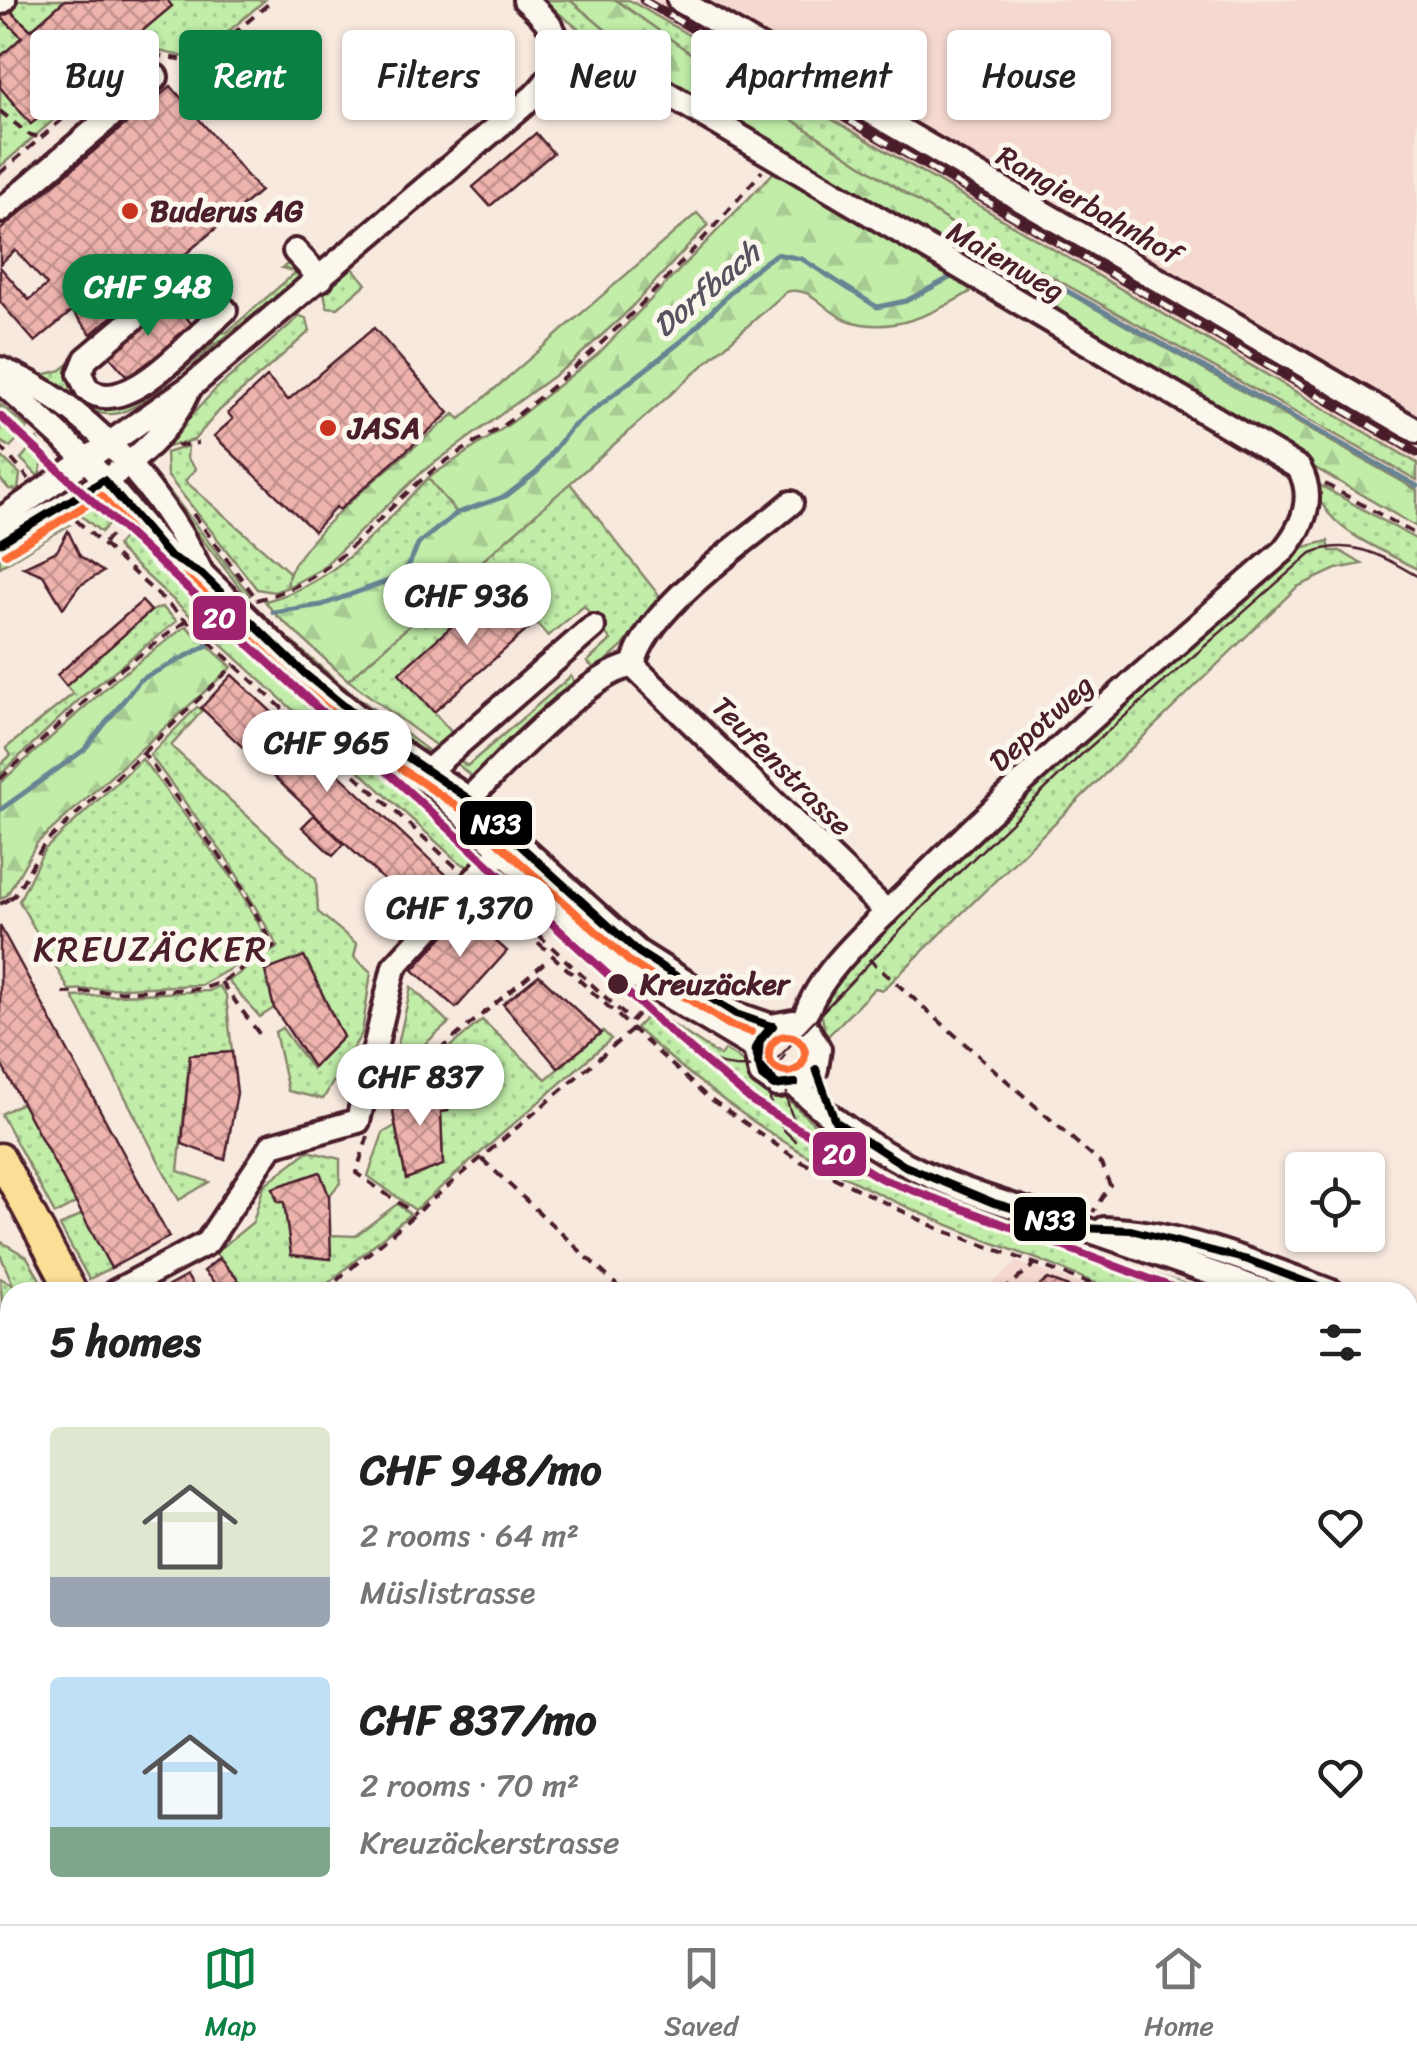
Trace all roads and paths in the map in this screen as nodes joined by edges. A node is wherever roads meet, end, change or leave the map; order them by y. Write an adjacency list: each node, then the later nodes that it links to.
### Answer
1 (525, 0): 3 (street)
2 (679, 0): 19 (street, Rangierbahnhof)
3 (553, 30)
4 (535, 95): 12 (street)
5 (671, 98): 9 (street, Maienweg)
6 (0, 112): 8 (path)
7 (107, 120): 10 (street)
8 (40, 138)
9 (772, 160): 26 (street, Maienweg); 36 (path)
10 (0, 211)
11 (295, 251): 12 (street)
12 (320, 279): 17 (street)
13 (198, 281): 14 (street)
14 (225, 310)
15 (0, 369): 22 (street)
16 (0, 380): 18 (street)
17 (190, 387): 22 (street); 25 (street)
18 (42, 421): 24 (street); 28 (street)
19 (1417, 431)
20 (198, 443): 23 (path)
21 (0, 446): 28 (path)
22 (108, 446): 24 (street); 25 (street)
23 (169, 448)
24 (88, 461): 27 (street); 28 (street)
25 (125, 465): 27 (street); 35 (street)
26 (1299, 468): 33 (path); 55 (street, Depotweg)
27 (104, 480): 34 (street); 35 (street)
28 (35, 488): 32 (street)
29 (183, 502): 36 (path)
30 (791, 502): 41 (street)
31 (63, 516): 37 (path)
32 (0, 520)
33 (1417, 535)
34 (0, 543)
35 (202, 574): 36 (street)
36 (245, 604): 44 (street)
37 (190, 622): 40 (path); 46 (path)
38 (593, 627): 39 (street)
39 (564, 652): 42 (street); 45 (street)
40 (235, 664): 43 (path); 49 (path)
41 (631, 666): 42 (street); 55 (street, Teufenstrasse)
42 (594, 686): 47 (street)
43 (144, 753): 51 (path); 58 (path)
44 (407, 756): 45 (street); 48 (street)
45 (429, 770): 47 (street)
46 (0, 779)
47 (469, 799): 61 (street)
48 (500, 852): 65 (street); 77 (street)
49 (464, 874)
50 (480, 890): 57 (path)
51 (9, 899): 52 (path); 53 (path)
52 (0, 904)
53 (12, 906)
54 (512, 910): 60 (path)
55 (887, 912): 56 (street, Depotweg)
56 (855, 947): 62 (street, Depotweg); 74 (path)
57 (552, 957): 63 (path); 68 (path)
58 (221, 982): 59 (path); 64 (path)
59 (61, 994)
60 (632, 1021)
61 (771, 1026): 62 (street); 65 (street)
62 (803, 1026): 66 (street)
63 (632, 1030): 72 (path); 75 (path)
64 (263, 1039)
65 (755, 1048): 67 (street)
66 (816, 1069): 67 (street); 69 (street)
67 (795, 1085): 69 (street)
68 (378, 1100)
69 (836, 1121): 74 (street)
70 (370, 1132): 73 (path)
71 (0, 1158): 76 (main road)
72 (482, 1159): 73 (path); 79 (path)
73 (415, 1214): 78 (path)
74 (1080, 1228): 82 (street); 83 (street)
75 (1035, 1264): 80 (path); 81 (path)
76 (67, 1282)
77 (134, 1282)
78 (335, 1282)
79 (613, 1282)
80 (1014, 1282)
81 (1086, 1282)
82 (1238, 1282)
83 (1284, 1282)

